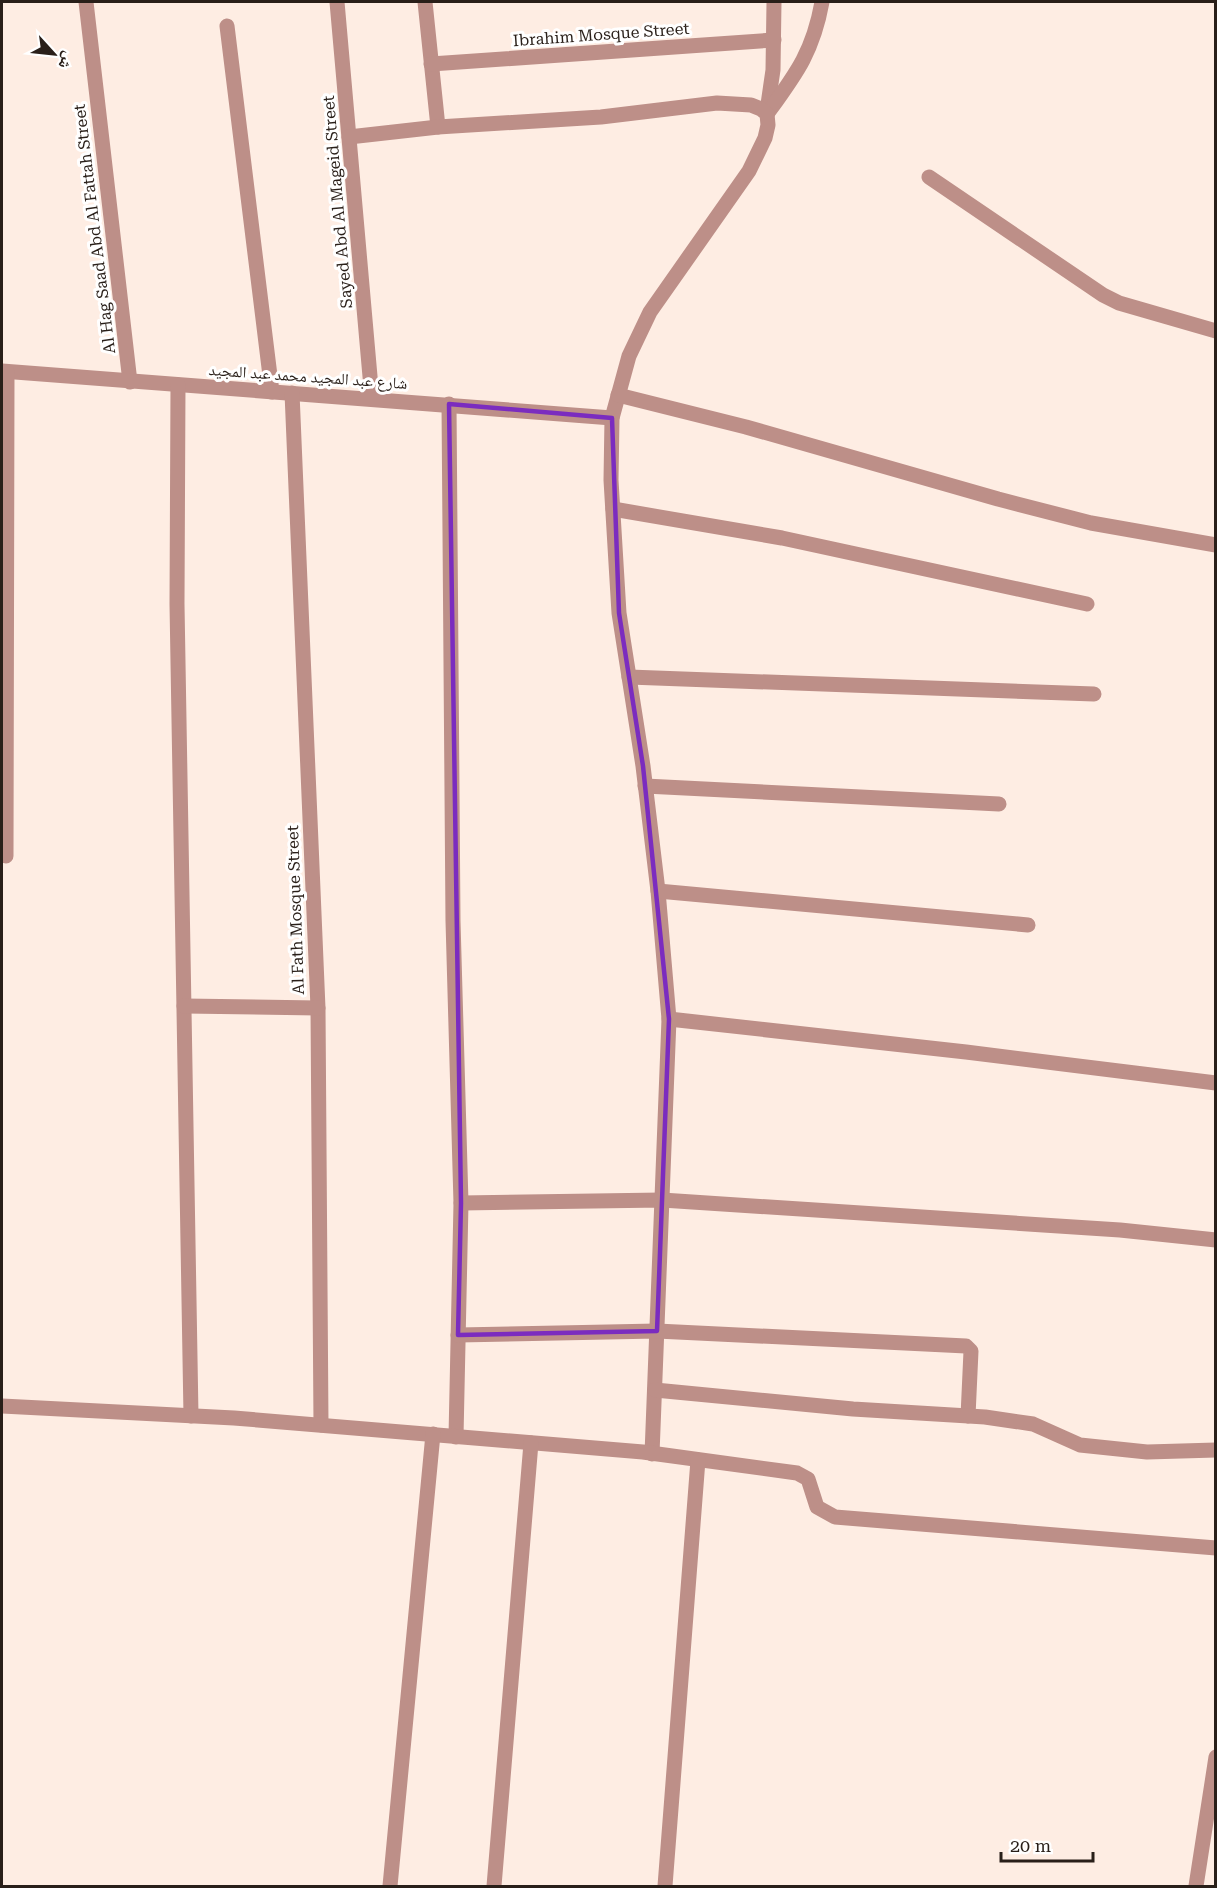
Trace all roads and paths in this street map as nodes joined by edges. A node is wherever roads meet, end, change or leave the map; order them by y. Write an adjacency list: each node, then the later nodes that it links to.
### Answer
1 (86, 2): 15 (street, Al Hag Saad Abd Al Fattah Street)
2 (338, 2): 11 (street, Sayed Abd Al Mageid Street)
3 (425, 2): 8 (street)
4 (774, 2): 7 (street)
5 (822, 2): 9 (street)
6 (227, 26): 17 (street)
7 (774, 40): 8 (street, Ibrahim Mosque Street); 9 (street)
8 (431, 64): 10 (street)
9 (767, 114): 10 (street); 19 (street)
10 (438, 127): 11 (street)
11 (349, 137): 20 (street, Sayed Abd Al Mageid Street)
12 (928, 177): 13 (street)
13 (1215, 331)
14 (4, 372): 15 (street, شارع عبد المجيد محمد عبد المجيد); 30 (street)
15 (130, 382): 16 (street, شارع عبد المجيد محمد عبد المجيد)
16 (178, 385): 17 (street, شارع عبد المجيد محمد عبد المجيد); 33 (street)
17 (272, 392): 18 (street, شارع عبد المجيد محمد عبد المجيد)
18 (292, 393): 20 (street, شارع عبد المجيد محمد عبد المجيد); 34 (street, Al Fath Mosque Street)
19 (618, 395): 22 (street); 24 (street)
20 (372, 399): 21 (street, شارع عبد المجيد محمد عبد المجيد)
21 (449, 404): 22 (street, شارع عبد المجيد محمد عبد المجيد); 38 (street)
22 (612, 418): 23 (street)
23 (613, 508): 25 (street); 26 (street)
24 (1215, 545)
25 (1087, 604)
26 (629, 677): 27 (street); 28 (street)
27 (1094, 694)
28 (645, 786): 29 (street); 31 (street)
29 (999, 804)
30 (6, 856)
31 (658, 891): 32 (street); 35 (street)
32 (1028, 925)
33 (184, 1005): 34 (street); 44 (street)
34 (318, 1008): 46 (street, Al Fath Mosque Street)
35 (669, 1019): 36 (street); 37 (street)
36 (1215, 1083)
37 (662, 1200): 38 (street); 39 (street); 40 (street)
38 (461, 1203): 41 (street)
39 (1215, 1240)
40 (657, 1331): 41 (street); 42 (street); 45 (street)
41 (458, 1335): 48 (street)
42 (655, 1390): 45 (street); 51 (street)
43 (2, 1406): 44 (street)
44 (191, 1416): 46 (street)
45 (968, 1416): 50 (street)
46 (321, 1425): 47 (street)
47 (433, 1434): 48 (street); 55 (street)
48 (456, 1437): 49 (street)
49 (531, 1443): 51 (street); 56 (street)
50 (1215, 1450)
51 (652, 1454): 52 (street)
52 (698, 1460): 53 (street); 57 (street)
53 (1215, 1548)
54 (1215, 1756): 58 (street)
55 (390, 1887)
56 (494, 1887)
57 (665, 1887)
58 (1196, 1887)

